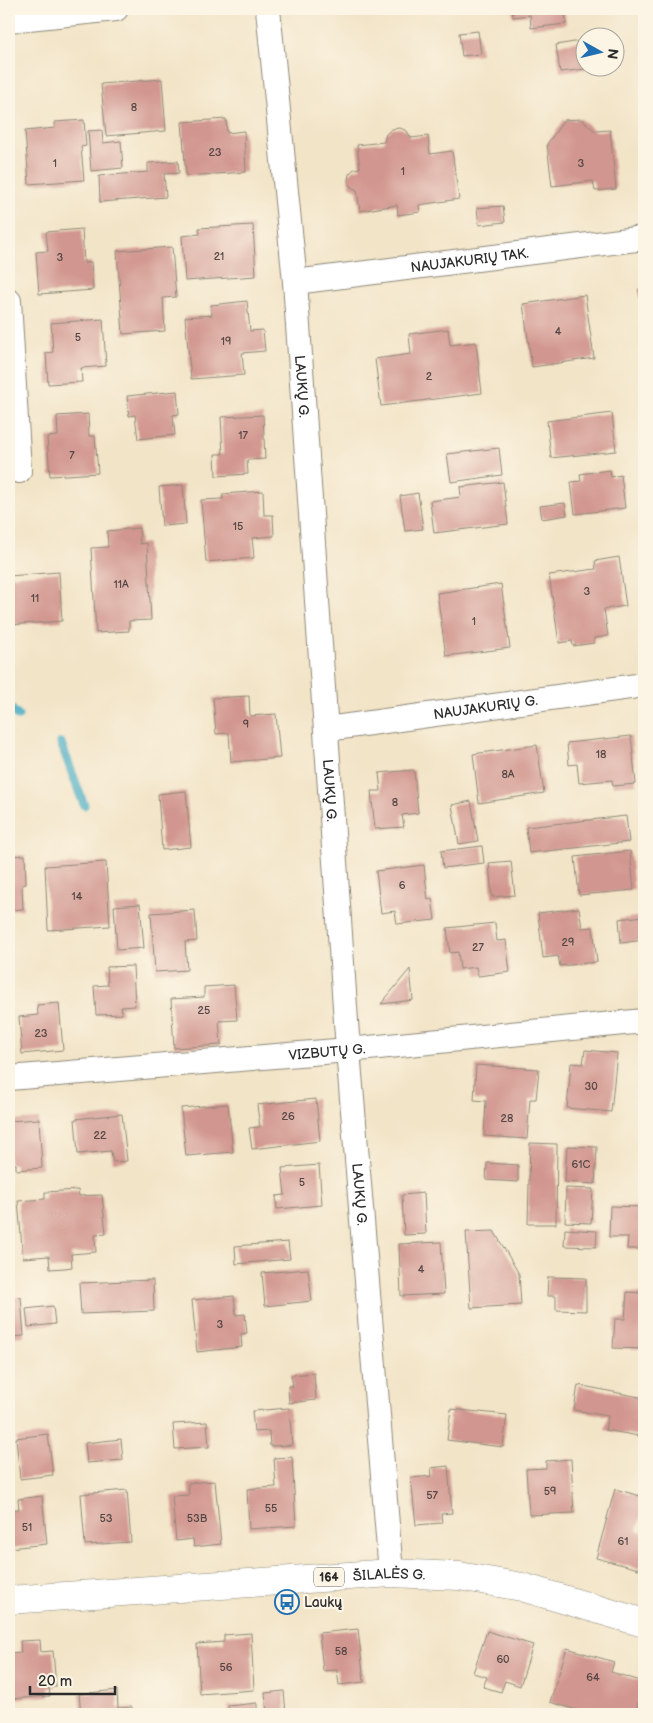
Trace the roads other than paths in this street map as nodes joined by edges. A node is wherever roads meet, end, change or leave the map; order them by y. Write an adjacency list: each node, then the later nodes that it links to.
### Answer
1 (116, 9): 3 (street)
2 (268, 9): 5 (street, LAUKŲ G.)
3 (9, 20)
4 (644, 238): 5 (street, NAUJAKURIŲ TAK.)
5 (295, 282): 9 (street, LAUKŲ G.)
6 (9, 301): 7 (street)
7 (19, 471)
8 (644, 685): 9 (street, NAUJAKURIŲ G.)
9 (327, 729): 11 (street, LAUKŲ G.)
10 (644, 1021): 11 (street, VIZBUTŲ G.)
11 (348, 1050): 12 (street, VIZBUTŲ G.); 13 (street, LAUKŲ G.)
12 (9, 1078)
13 (391, 1573): 14 (main road, ŠILALĖS G. / 164); 15 (main road, ŠILALĖS G. / 164)
14 (9, 1600)
15 (644, 1623)

